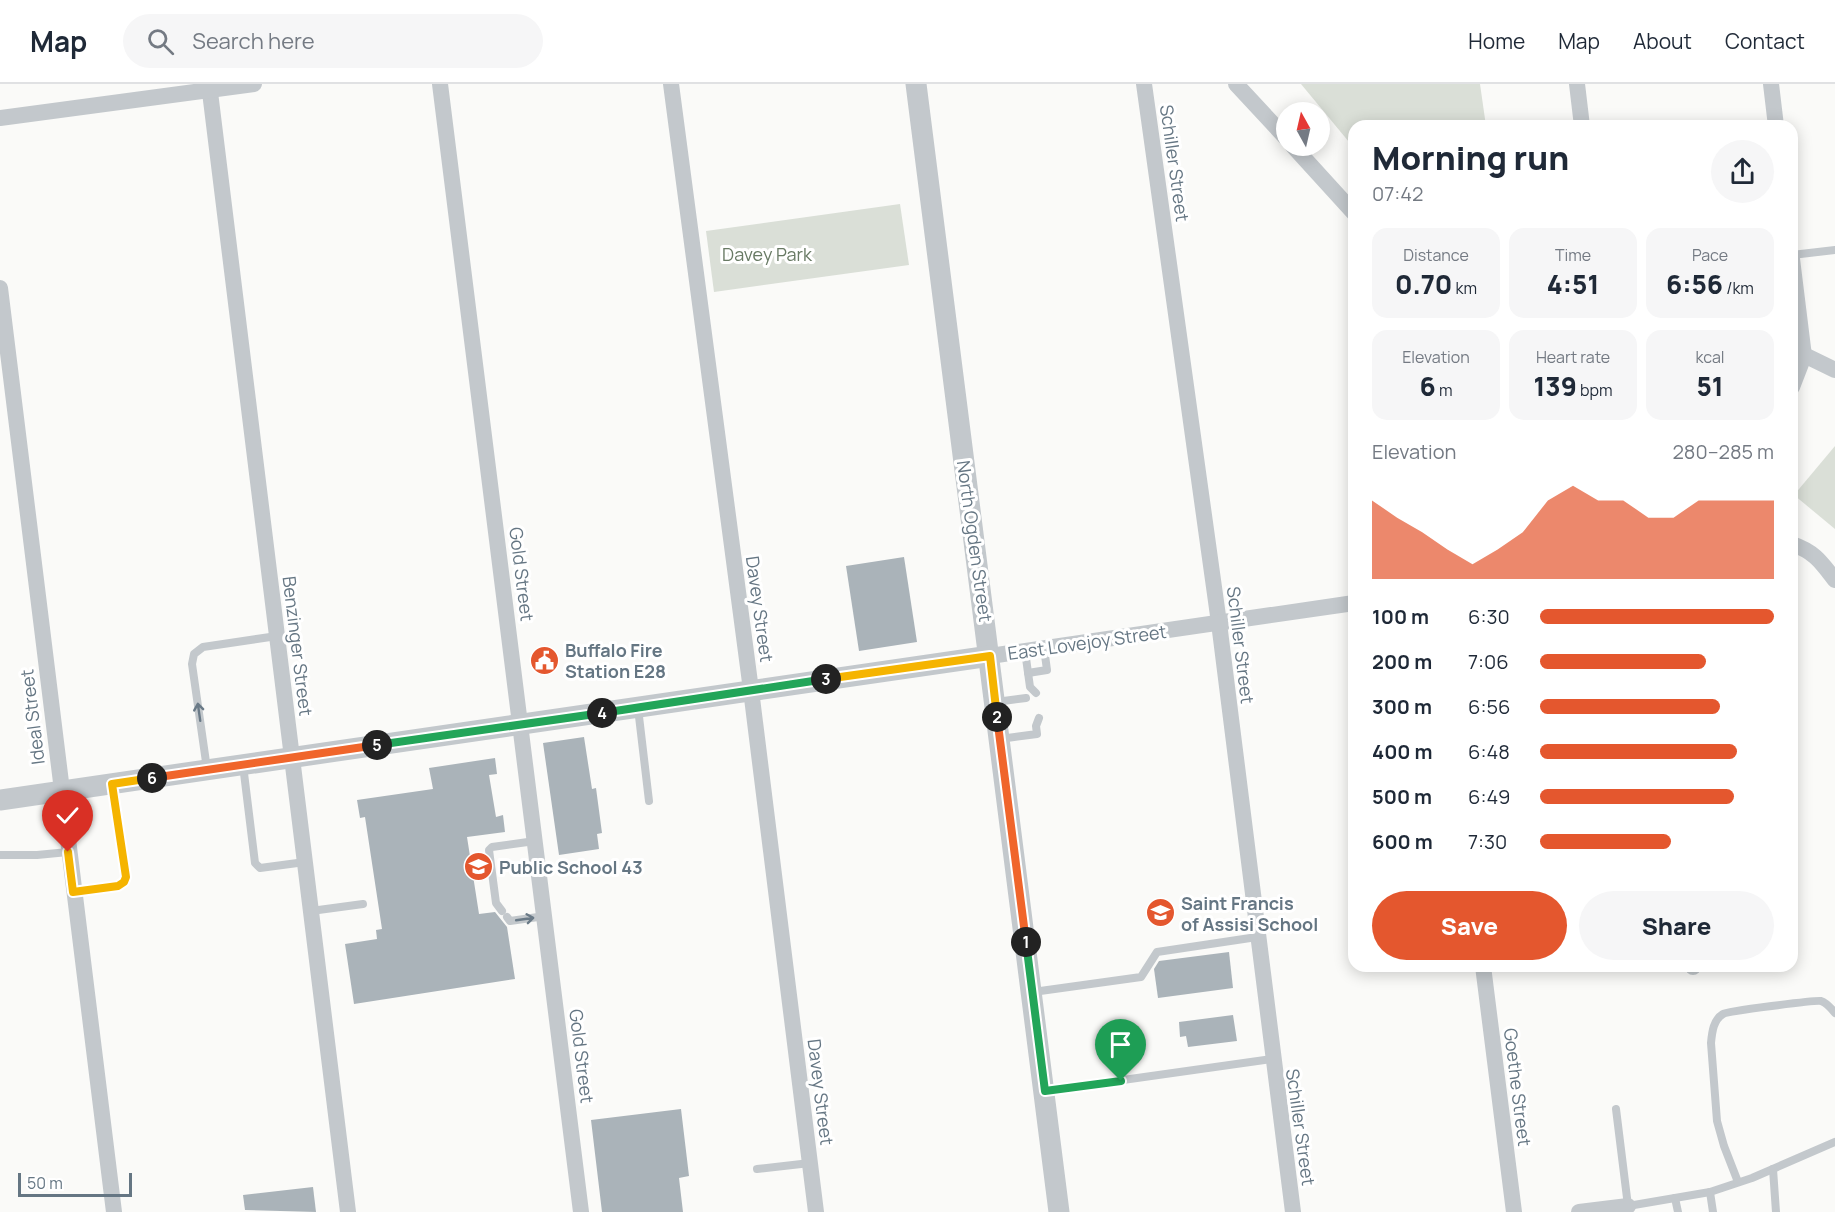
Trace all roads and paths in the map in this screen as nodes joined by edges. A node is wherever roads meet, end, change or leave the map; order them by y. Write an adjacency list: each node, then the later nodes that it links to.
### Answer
1 (254, 84): 9 (street)
2 (440, 84): 34 (street, Gold Street)
3 (671, 84): 30 (street, Davey Street)
4 (916, 84): 28 (street, North Ogden Street)
5 (1144, 84): 24 (street, Schiller Street)
6 (1236, 84): 13 (street)
7 (1577, 84): 11 (street)
8 (1771, 84): 12 (street)
9 (209, 87): 10 (street); 25 (street, Benzinger Street)
10 (0, 118)
11 (1581, 120)
12 (1775, 120)
13 (1276, 127)
14 (1302, 156): 15 (street)
15 (1348, 206)
16 (1835, 250): 17 (lane)
17 (1798, 256)
18 (0, 288): 40 (street, Ideal Street)
19 (1798, 353): 20 (street)
20 (1835, 370)
21 (1798, 546): 22 (street)
22 (1835, 580)
23 (1348, 604): 24 (street, East Lovejoy Street)
24 (1219, 623): 26 (street, East Lovejoy Street); 51 (street, Schiller Street)
25 (277, 636): 36 (street, Benzinger Street); 38 (lane, one-way to 25)
26 (1044, 648): 27 (street, East Lovejoy Street); 29 (lane)
27 (1025, 651): 28 (street, East Lovejoy Street); 29 (lane)
28 (990, 656): 30 (street, East Lovejoy Street); 31 (street, North Ogden Street)
29 (1028, 673): 31 (lane)
30 (752, 690): 32 (street, East Lovejoy Street); 59 (street, Davey Street)
31 (995, 702): 35 (street, North Ogden Street)
32 (638, 708): 34 (street, East Lovejoy Street); 42 (lane)
33 (1035, 721): 35 (lane)
34 (521, 724): 36 (street, East Lovejoy Street); 43 (street, Gold Street)
35 (999, 739): 53 (street, North Ogden Street)
36 (292, 758): 37 (street, East Lovejoy Street); 46 (street, Benzinger Street)
37 (243, 765): 38 (street, East Lovejoy Street); 46 (lane)
38 (207, 770): 39 (street, East Lovejoy Street)
39 (112, 784): 40 (street, East Lovejoy Street); 47 (lane)
40 (61, 791): 41 (street, East Lovejoy Street); 44 (street, Ideal Street)
41 (0, 800)
42 (649, 801)
43 (536, 841): 50 (street, Gold Street); 50 (lane, one-way to 50)
44 (68, 852): 45 (lane); 47 (street, Ideal Street)
45 (0, 855)
46 (305, 862): 49 (street, Benzinger Street)
47 (73, 892): 66 (street, Ideal Street)
48 (363, 904): 49 (lane)
49 (311, 911): 67 (street, Benzinger Street)
50 (545, 916): 68 (street, Gold Street)
51 (1257, 937): 53 (lane); 55 (street, Schiller Street)
52 (1484, 972): 72 (street, Goethe Street)
53 (1032, 992): 56 (street, North Ogden Street)
54 (1835, 1013): 62 (lane)
55 (1272, 1059): 56 (lane); 71 (street, Schiller Street)
56 (1045, 1091): 70 (street, North Ogden Street)
57 (1616, 1109): 65 (lane)
58 (1835, 1142): 61 (lane)
59 (810, 1163): 60 (lane); 69 (street, Davey Street)
60 (757, 1169)
61 (1773, 1169): 62 (lane); 76 (lane)
62 (1738, 1182): 63 (lane)
63 (1710, 1192): 64 (lane); 75 (lane)
64 (1675, 1198): 65 (lane); 74 (lane)
65 (1628, 1206): 73 (street)
66 (114, 1212)
67 (348, 1212)
68 (581, 1212)
69 (816, 1212)
70 (1059, 1212)
71 (1293, 1212)
72 (1514, 1212)
73 (1579, 1212)
74 (1678, 1212)
75 (1713, 1212)
76 (1776, 1212)

